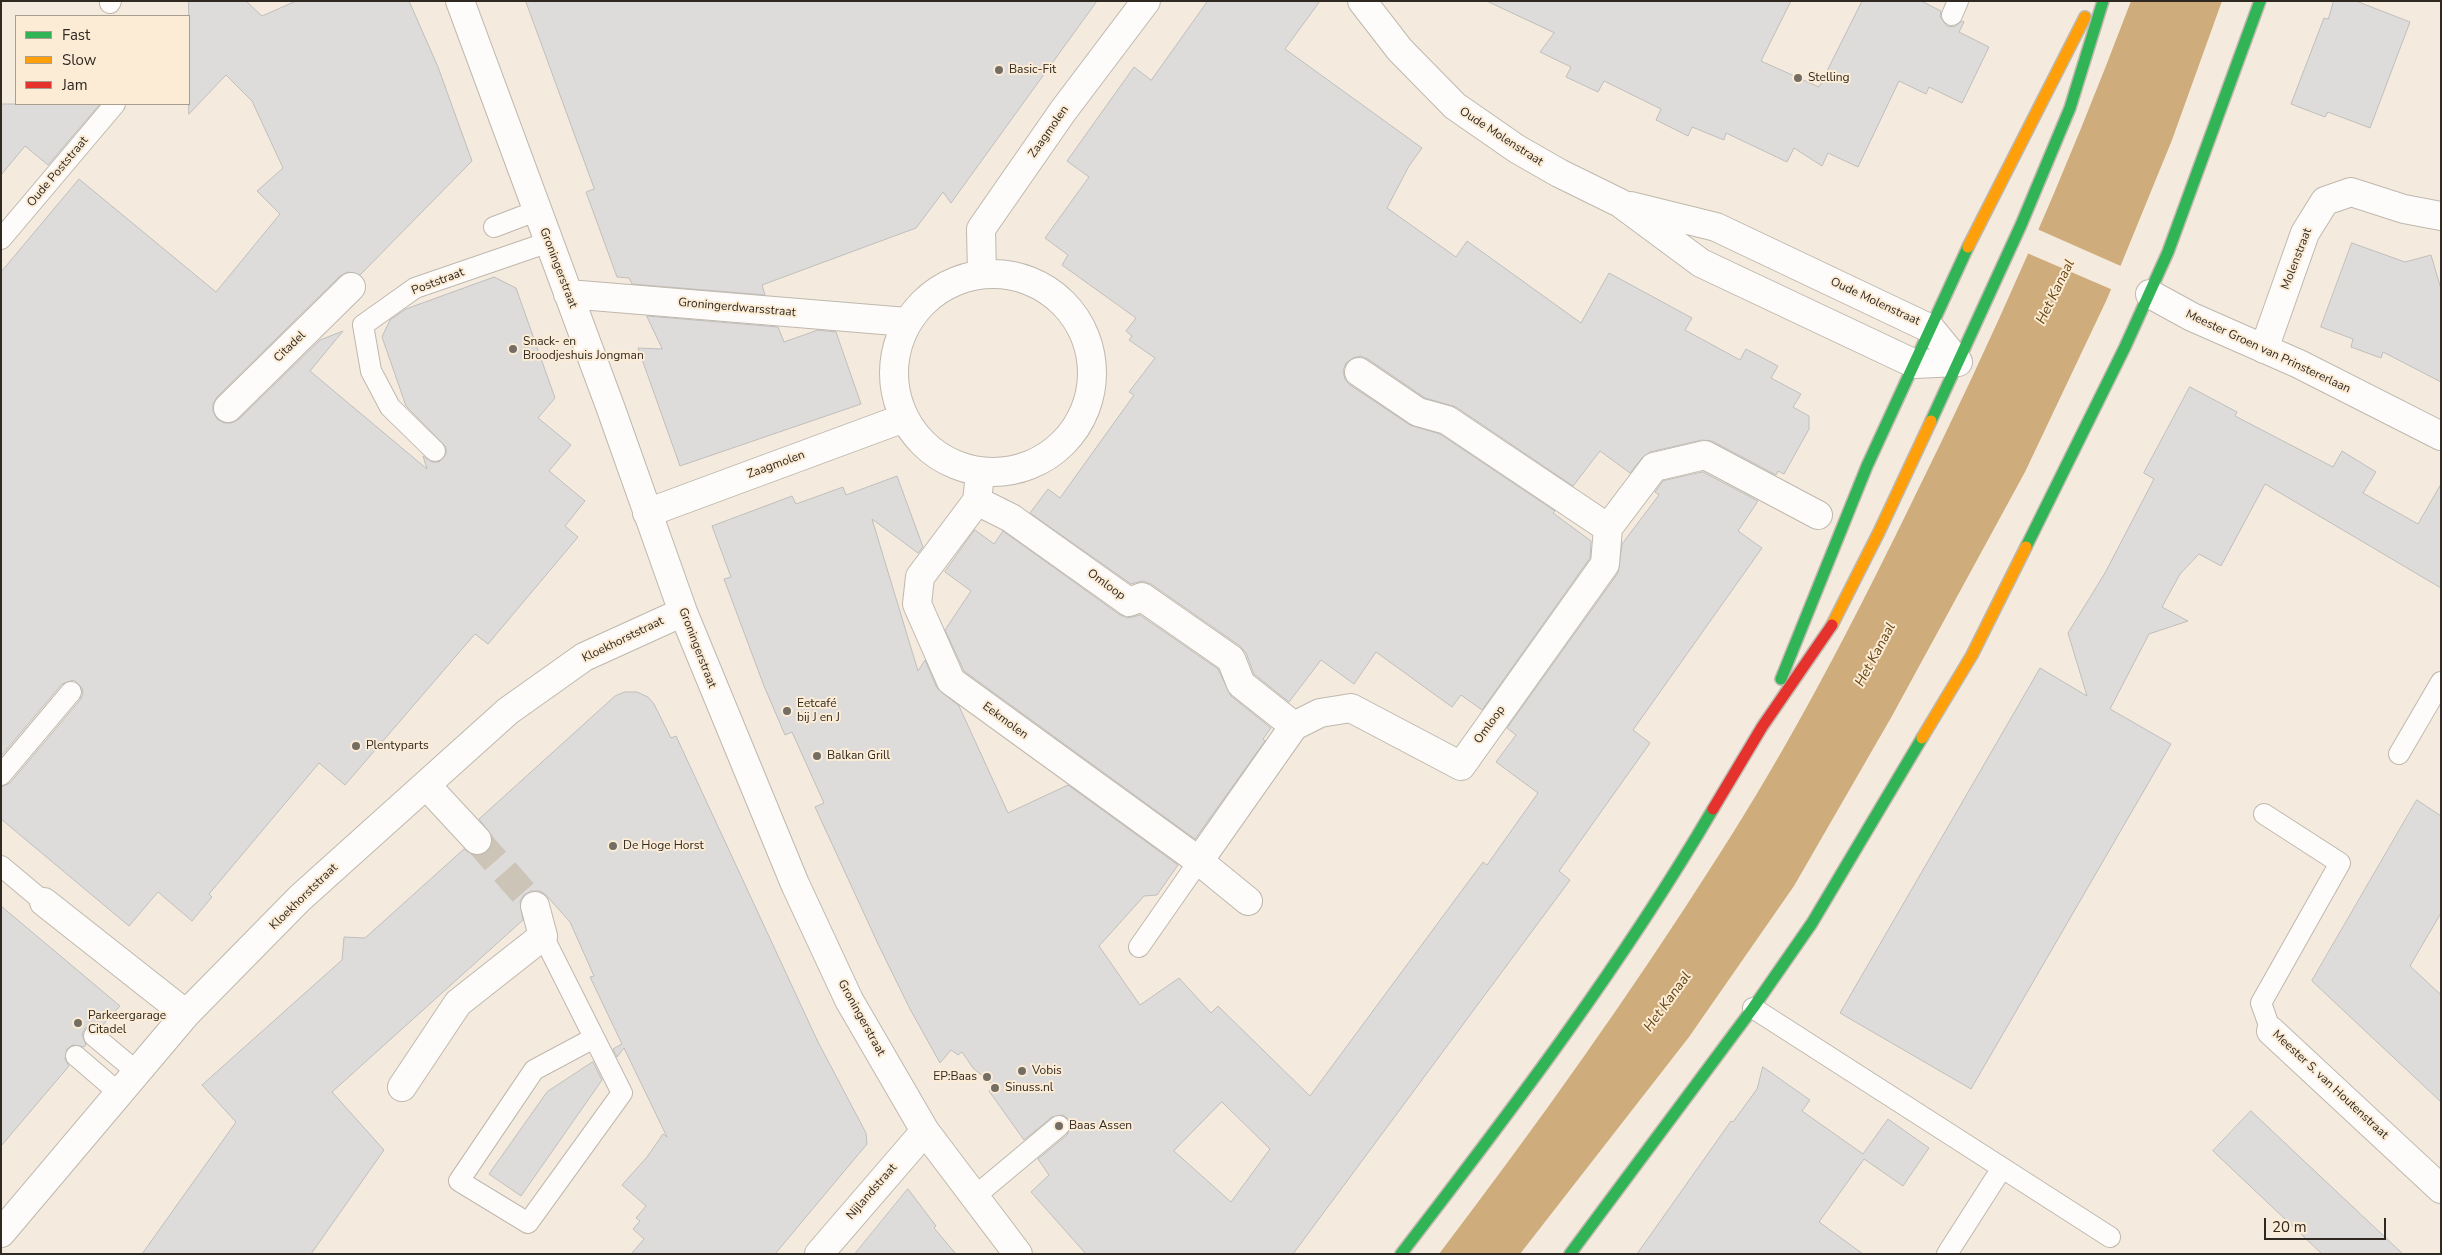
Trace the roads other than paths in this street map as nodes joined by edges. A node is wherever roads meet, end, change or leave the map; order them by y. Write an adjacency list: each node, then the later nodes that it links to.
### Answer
1 (460, 1): 9 (street, Groningerstraat)
2 (1146, 1): 14 (street, Zaagmolen)
3 (1362, 1): 8 (street, Oude Molenstraat)
4 (2094, 1): 19 (main road)
5 (2103, 1): 21 (main road)
6 (2260, 1): 17 (main road)
7 (114, 105): 12 (lane, Oude Poststraat)
8 (1620, 203): 19 (street, Oude Molenstraat); 22 (street, Oude Molenstraat)
9 (536, 211): 11 (lane); 13 (street, Groningerstraat)
10 (2441, 216): 20 (street, Molenstraat)
11 (494, 227)
12 (1, 239)
13 (549, 242): 16 (street, Groningerstraat); 27 (lane, Poststraat)
14 (982, 274): 18 (street); 28 (street)
15 (351, 287): 24 (street, Citadel)
16 (568, 294): 18 (street, Groningerdwarsstraat); 30 (street, Groningerstraat)
17 (2150, 294): 20 (street, Meester Groen van Prinstererlaan); 50 (main road)
18 (907, 322): 25 (street)
19 (1931, 329): 21 (street, Oude Molenstraat); 22 (main road)
20 (2264, 349): 26 (street, Meester Groen van Prinstererlaan)
21 (1958, 362): 22 (street, Oude Molenstraat); 37 (main road)
22 (1915, 364): 37 (main road)
23 (1360, 372): 32 (street)
24 (228, 408)
25 (904, 418): 28 (street); 30 (street, Zaagmolen)
26 (2441, 436)
27 (435, 451)
28 (980, 472): 29 (street)
29 (977, 501): 36 (street, Omloop); 43 (street, Eekmolen)
30 (647, 512): 33 (street, Groningerstraat)
31 (1818, 515): 32 (street)
32 (1608, 528): 36 (street, Omloop)
33 (682, 612): 40 (street, Kloekhorststraat); 60 (street, Groningerstraat)
34 (2441, 682): 38 (lane)
35 (71, 692): 39 (lane)
36 (1294, 726): 43 (street)
37 (1762, 727): 68 (main road)
38 (2399, 754)
39 (1, 775)
40 (426, 785): 42 (street); 51 (street, Kloekhorststraat)
41 (2264, 814): 52 (lane, Meester S. van Houtenstraat)
42 (477, 840)
43 (1199, 861): 45 (street, Eekmolen); 49 (lane)
44 (1, 866): 46 (lane)
45 (1248, 901)
46 (44, 902): 51 (street)
47 (536, 906): 48 (street)
48 (543, 936): 54 (lane); 57 (street)
49 (1139, 947)
50 (1753, 1008): 61 (lane); 69 (main road)
51 (186, 1014): 56 (street, Kloekhorststraat)
52 (2270, 1031): 62 (street, Meester S. van Houtenstraat)
53 (94, 1036): 56 (lane)
54 (594, 1038): 54 (lane)
55 (76, 1056): 58 (lane)
56 (137, 1072): 58 (street, Kloekhorststraat)
57 (402, 1087)
58 (119, 1093): 64 (street, Kloekhorststraat)
59 (1059, 1126): 63 (lane)
60 (925, 1131): 63 (street, Groningerstraat); 66 (street, Nijlandstraat)
61 (2002, 1168): 65 (lane); 70 (lane)
62 (2441, 1189)
63 (974, 1198): 67 (street, Groningerstraat)
64 (1, 1232)
65 (2110, 1237)
66 (819, 1254)
67 (1018, 1254)
68 (1401, 1254)
69 (1570, 1254)
70 (1947, 1254)

